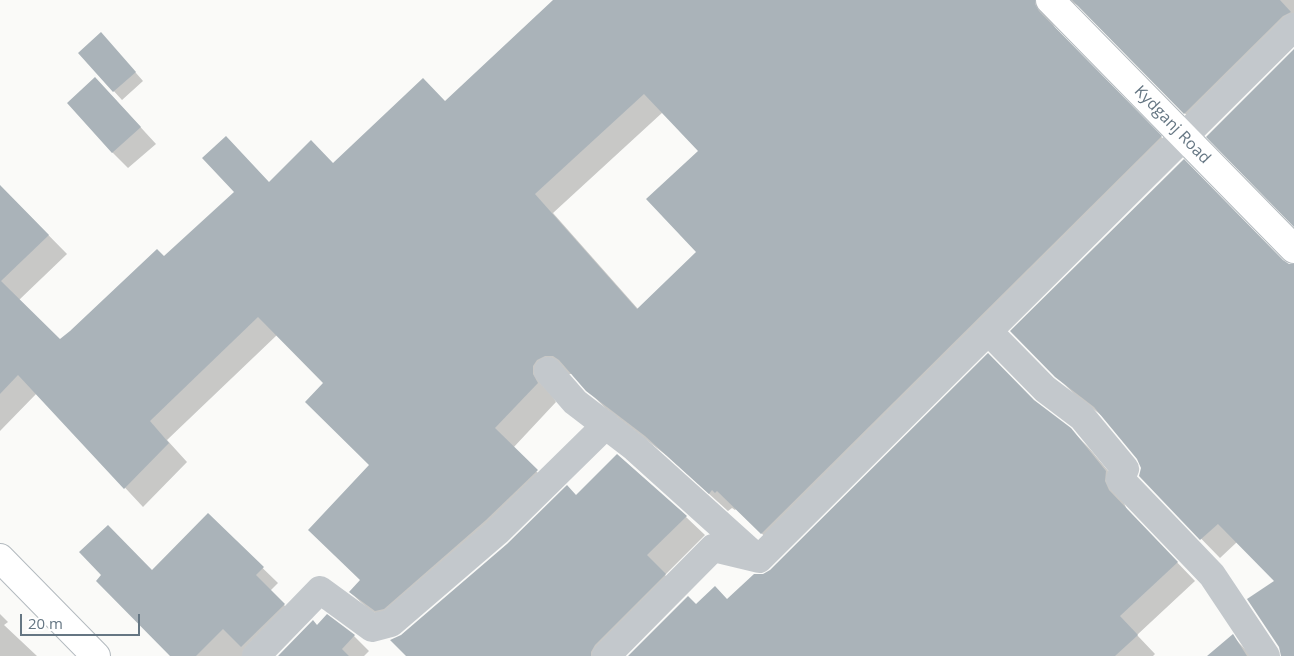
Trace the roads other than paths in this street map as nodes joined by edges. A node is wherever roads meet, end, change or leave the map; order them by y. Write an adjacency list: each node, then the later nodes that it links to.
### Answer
1 (1050, 0): 3 (main road, Kydganj Road)
2 (1294, 27): 3 (street)
3 (1184, 138): 4 (main road, Kydganj Road); 5 (street)
4 (1294, 248)
5 (989, 332): 9 (street); 13 (street)
6 (548, 371): 7 (street)
7 (606, 425): 9 (street); 11 (street)
8 (0, 558): 10 (main road)
9 (759, 560): 12 (street)
10 (96, 656)
11 (256, 656)
12 (606, 656)
13 (1266, 656)

